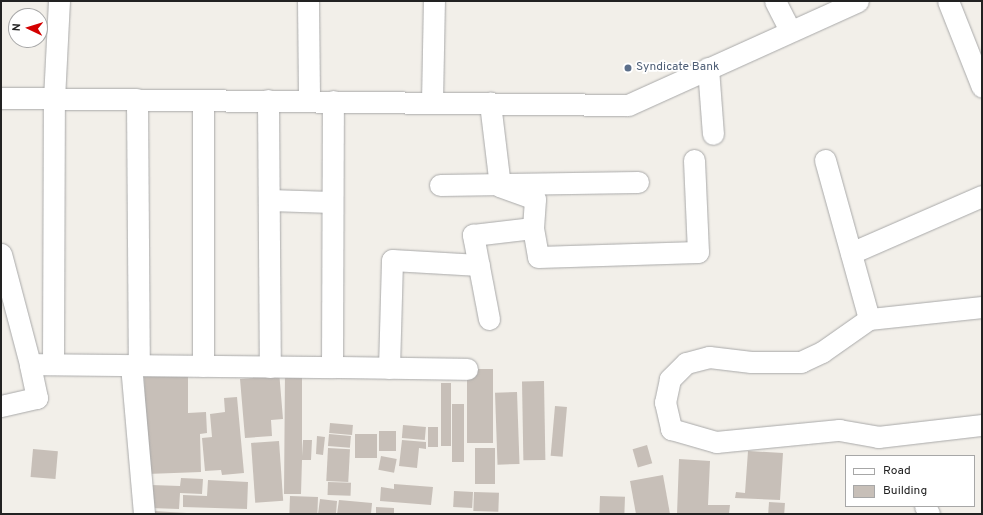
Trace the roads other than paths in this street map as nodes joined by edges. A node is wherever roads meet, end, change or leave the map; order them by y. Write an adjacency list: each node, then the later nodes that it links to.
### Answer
1 (59, 1): 11 (street)
2 (308, 1): 15 (street)
3 (434, 1): 17 (street)
4 (775, 1): 7 (street)
5 (858, 1): 7 (street)
6 (948, 1): 9 (street)
7 (790, 30): 8 (street)
8 (708, 68): 18 (street); 19 (street)
9 (982, 87)
10 (1, 98): 11 (street)
11 (54, 98): 12 (street); 36 (street)
12 (137, 99): 13 (street); 37 (street)
13 (203, 100): 14 (street); 38 (street)
14 (268, 100): 15 (street); 26 (street)
15 (309, 101): 16 (street)
16 (333, 101): 17 (street); 27 (street)
17 (432, 102): 18 (street)
18 (490, 103): 24 (street)
19 (713, 134)
20 (694, 160): 28 (street)
21 (825, 160): 30 (street)
22 (638, 182): 24 (street)
23 (440, 185): 24 (street)
24 (500, 186): 28 (street)
25 (982, 196): 30 (street)
26 (269, 200): 27 (street); 39 (street)
27 (332, 202): 40 (street)
28 (533, 228): 31 (street)
29 (1, 254): 35 (street)
30 (851, 254): 34 (street)
31 (478, 265): 33 (street); 41 (street)
32 (982, 307): 34 (street)
33 (489, 319)
34 (869, 319): 44 (street)
35 (30, 364): 36 (street); 43 (street)
36 (53, 364): 37 (street)
37 (135, 365): 38 (street); 45 (street)
38 (204, 366): 39 (street)
39 (270, 367): 40 (street)
40 (332, 367): 41 (street)
41 (389, 368): 42 (street)
42 (467, 369)
43 (1, 406)
44 (982, 425)
45 (144, 514)

